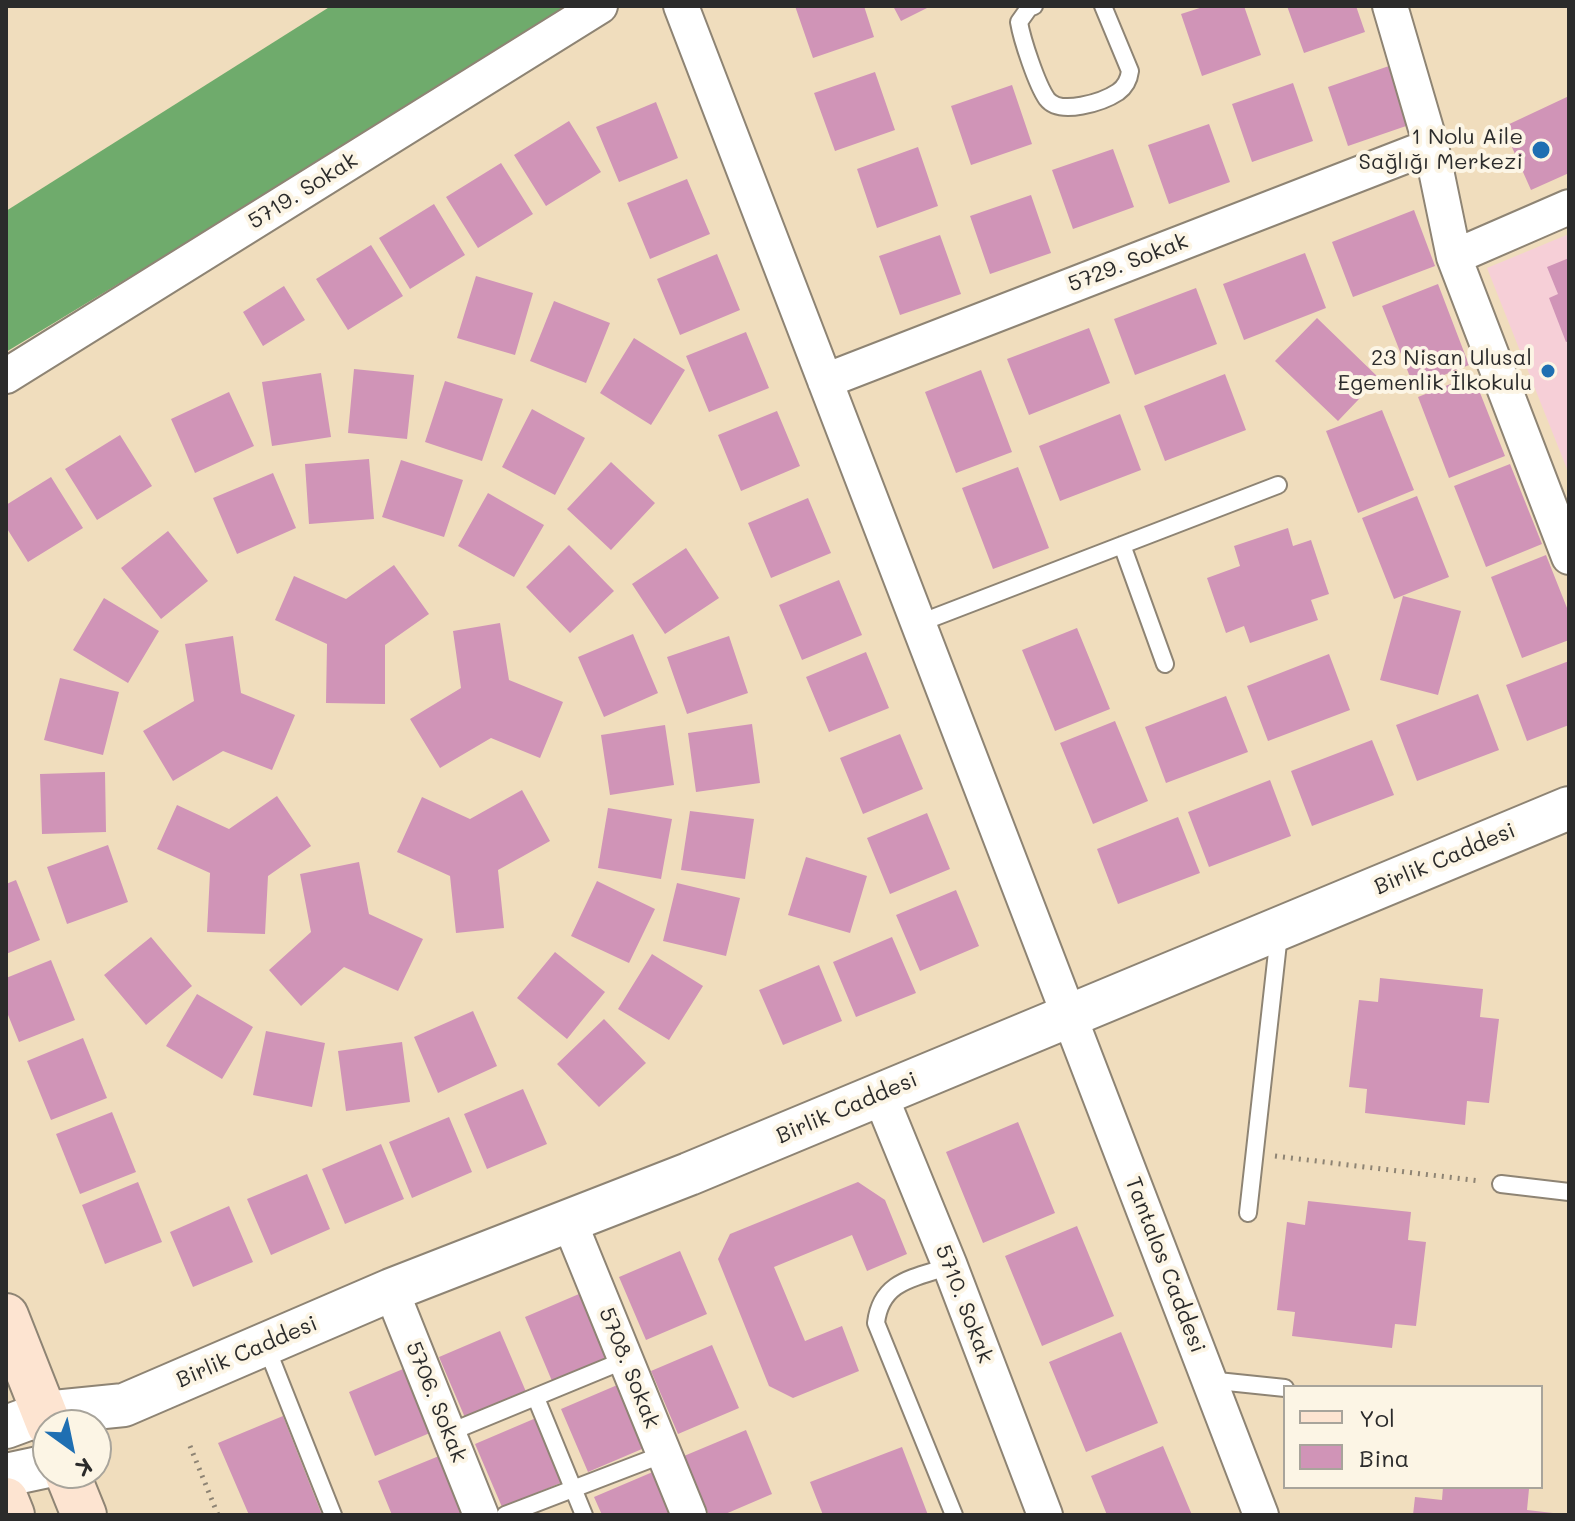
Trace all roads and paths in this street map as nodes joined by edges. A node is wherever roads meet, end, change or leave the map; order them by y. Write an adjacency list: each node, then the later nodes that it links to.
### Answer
1 (600, 6): 9 (street, 5719. Sokak)
2 (681, 6): 10 (street, Tantalos Caddesi)
3 (1034, 6): 4 (lane)
4 (1103, 6)
5 (1390, 6): 6 (street)
6 (1431, 146): 8 (street); 10 (street, 5729. Sokak)
7 (1569, 207): 8 (street)
8 (1454, 257): 13 (street)
9 (6, 376)
10 (825, 381): 14 (street, Tantalos Caddesi)
11 (1278, 485): 12 (lane)
12 (1122, 545): 14 (lane); 15 (lane)
13 (1569, 557)
14 (917, 624): 18 (street, Tantalos Caddesi)
15 (1165, 664)
16 (1569, 808): 17 (street, Birlik Caddesi)
17 (1280, 928): 18 (street, Birlik Caddesi); 20 (lane)
18 (1069, 1014): 19 (street, Birlik Caddesi); 30 (street, Tantalos Caddesi)
19 (880, 1095): 24 (street, Birlik Caddesi); 25 (street, 5710. Sokak)
20 (1255, 1154): 21 (path); 23 (lane)
21 (1501, 1184): 22 (lane)
22 (1569, 1192)
23 (1248, 1213)
24 (569, 1221): 26 (street, Birlik Caddesi); 29 (street, 5708. Sokak)
25 (950, 1266): 51 (lane); 52 (street, 5710. Sokak)
26 (391, 1290): 28 (street, Birlik Caddesi); 35 (street, 5706. Sokak)
27 (6, 1316): 33 (main road)
28 (265, 1344): 34 (street, Birlik Caddesi); 46 (lane)
29 (625, 1360): 32 (lane); 37 (street, 5708. Sokak)
30 (1208, 1380): 31 (lane); 53 (street, Tantalos Caddesi)
31 (1283, 1388)
32 (536, 1398): 35 (lane); 41 (lane)
33 (32, 1418)
34 (112, 1418)
35 (448, 1433): 47 (street, 5706. Sokak)
36 (190, 1446): 45 (path)
37 (664, 1454): 41 (lane); 50 (street, 5708. Sokak)
38 (32, 1469): 39 (street)
39 (6, 1475)
40 (73, 1489): 44 (main road)
41 (573, 1489): 48 (lane); 49 (lane)
42 (6, 1500): 43 (main road)
43 (12, 1515)
44 (84, 1515)
45 (218, 1515)
46 (333, 1515)
47 (481, 1515)
48 (505, 1515)
49 (584, 1515)
50 (689, 1515)
51 (954, 1515)
52 (1045, 1515)
53 (1261, 1515)

